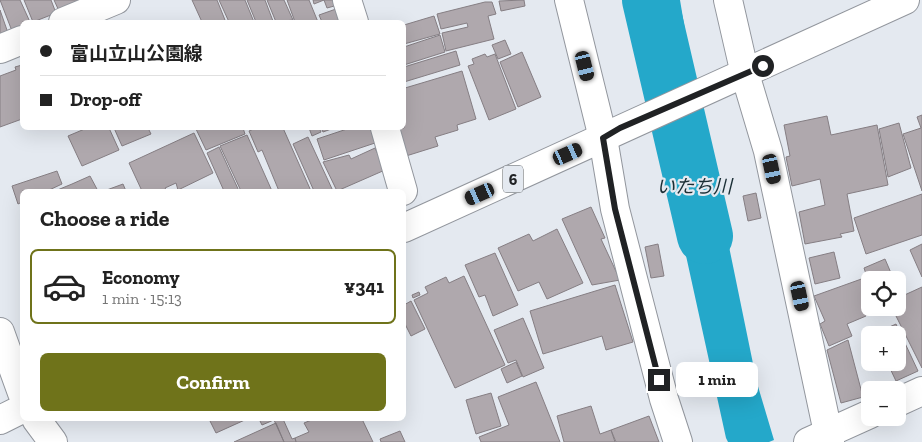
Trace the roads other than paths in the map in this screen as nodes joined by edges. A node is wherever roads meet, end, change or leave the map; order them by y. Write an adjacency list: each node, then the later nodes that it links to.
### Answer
1 (116, 0): 6 (street)
2 (347, 0): 7 (street)
3 (569, 0): 12 (street)
4 (728, 0): 10 (street)
5 (905, 0): 10 (street, 6)
6 (68, 20)
7 (353, 20)
8 (20, 41): 9 (street)
9 (0, 49)
10 (737, 77): 12 (street, 6); 23 (street)
11 (386, 130): 13 (street)
12 (612, 133): 14 (street, 6); 25 (street)
13 (402, 189)
14 (407, 226)
15 (0, 332): 16 (street)
16 (20, 387)
17 (922, 390): 18 (street)
18 (906, 398)
19 (20, 410): 21 (street)
20 (861, 419): 23 (street)
21 (0, 420)
22 (37, 421): 24 (street)
23 (821, 439)
24 (53, 442)
25 (678, 442)

